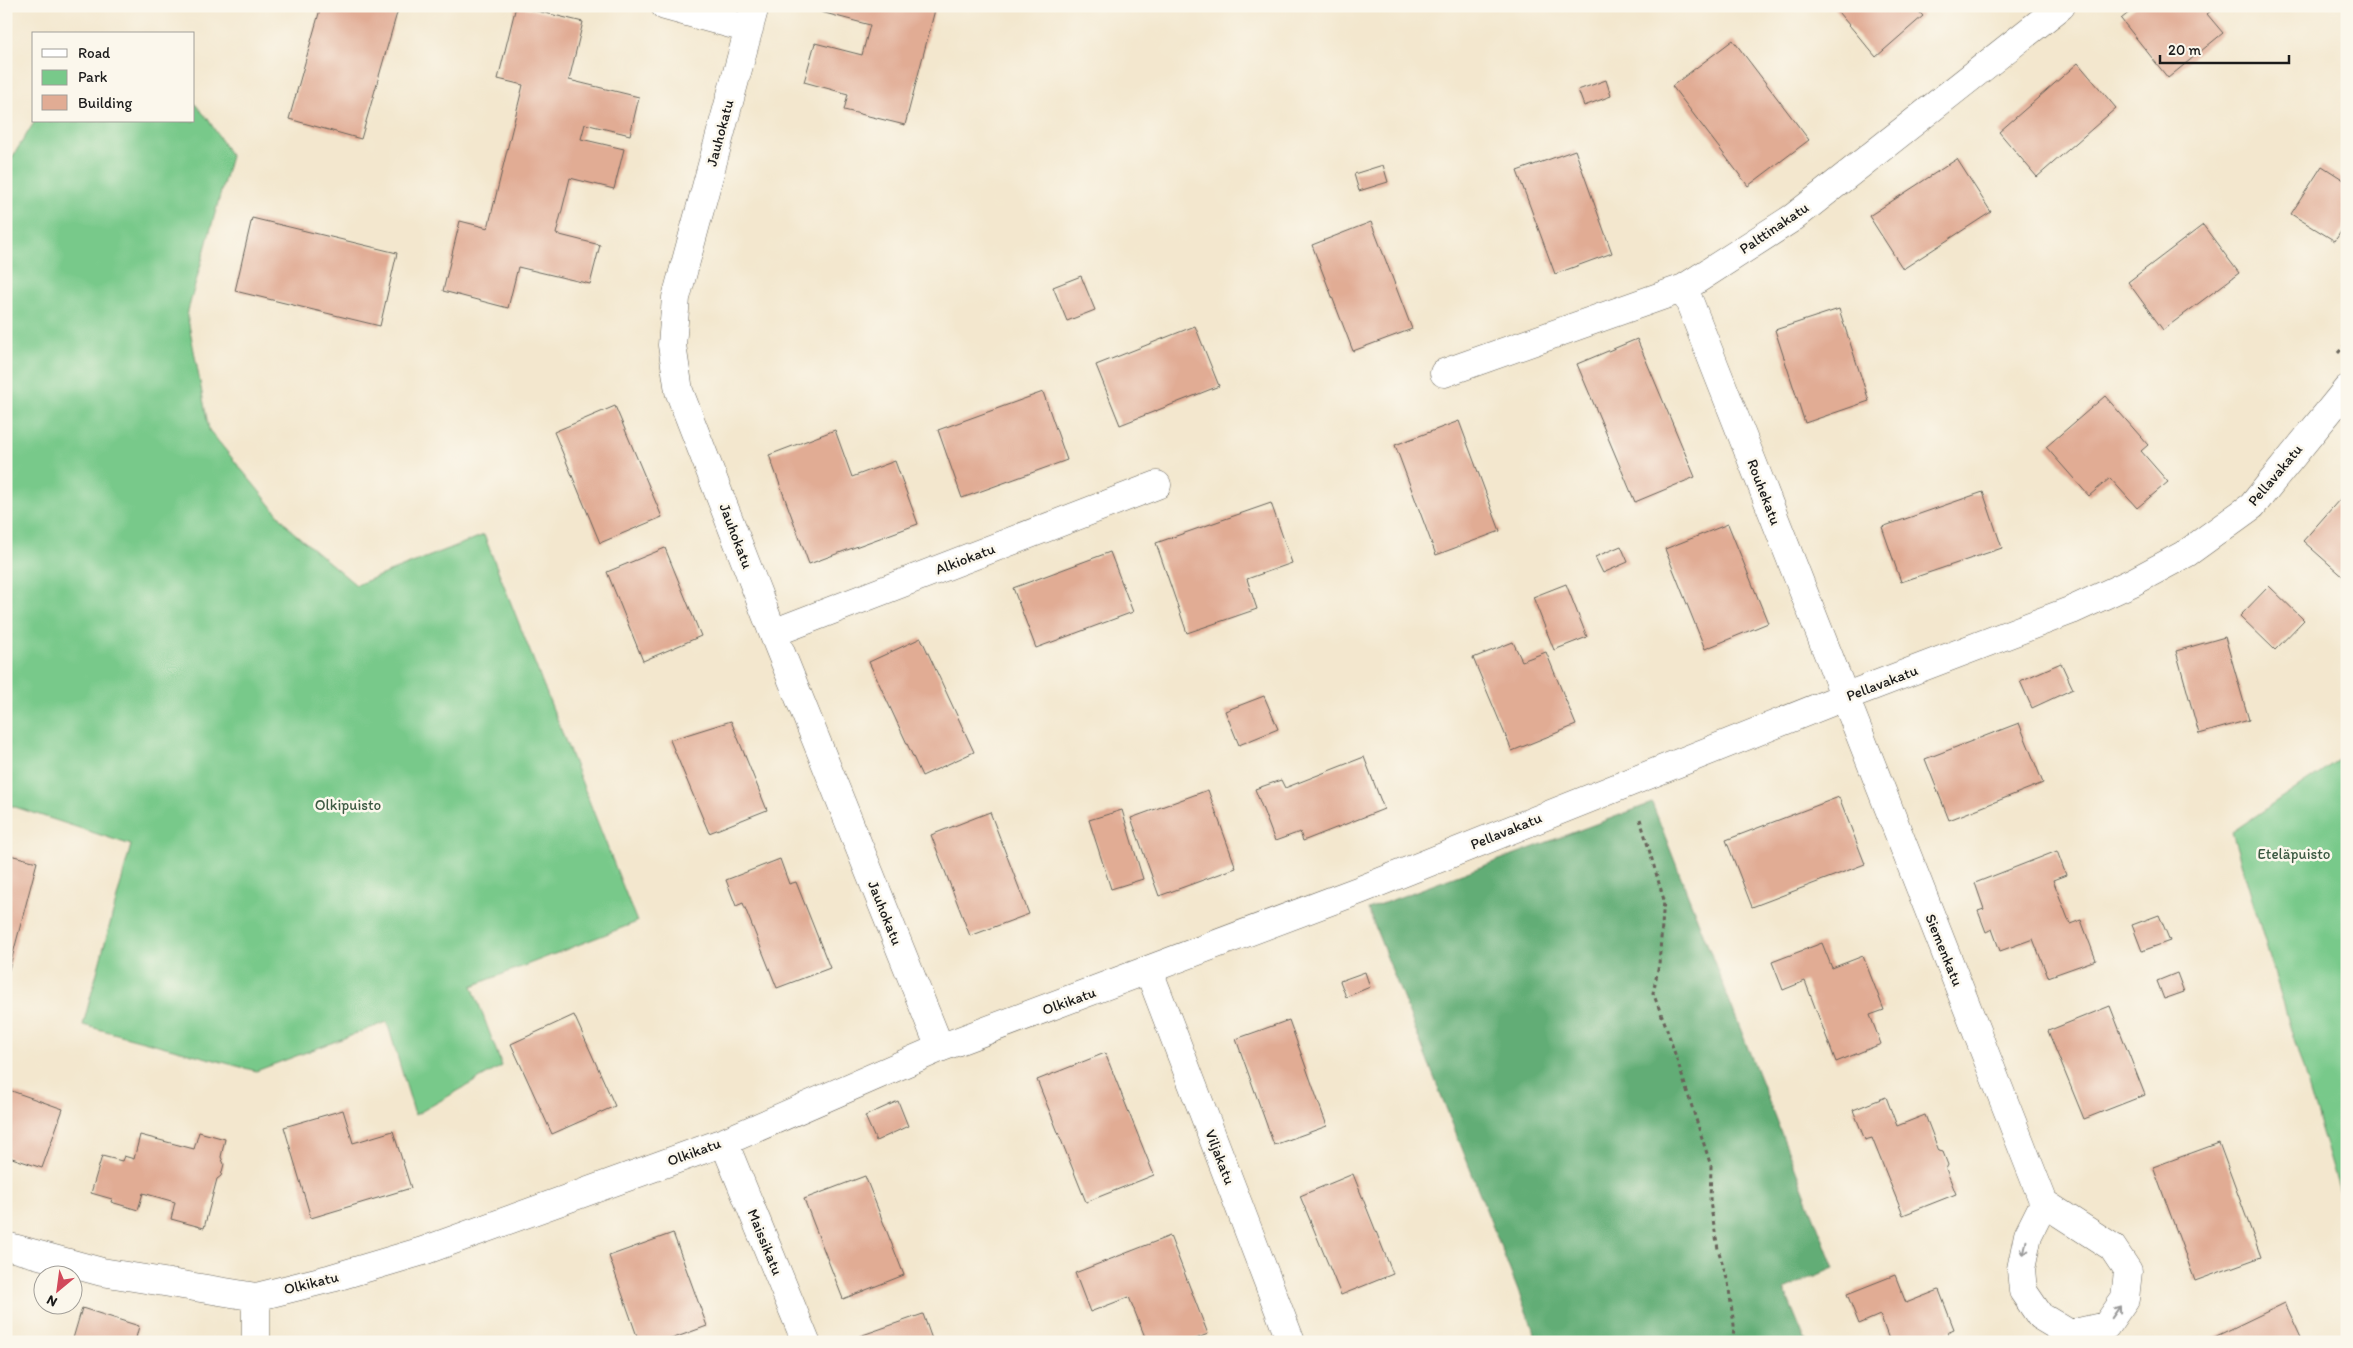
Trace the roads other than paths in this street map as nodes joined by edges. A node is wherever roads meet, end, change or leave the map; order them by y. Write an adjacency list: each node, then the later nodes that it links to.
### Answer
1 (665, 6): 3 (street)
2 (2061, 6): 4 (street, Palttinakatu)
3 (752, 18): 8 (street, Jauhokatu)
4 (1684, 288): 5 (street, Palttinakatu); 9 (street, Rouhekatu)
5 (1444, 374)
6 (2347, 389): 9 (street, Pellavakatu)
7 (1157, 485): 8 (street, Alkiokatu)
8 (773, 632): 12 (street, Jauhokatu)
9 (1844, 697): 10 (street, Pellavakatu); 14 (street, Siemenkatu)
10 (1360, 890): 11 (street, Olkikatu)
11 (1149, 971): 12 (street, Olkikatu); 19 (street, Viljakatu)
12 (940, 1048): 13 (street, Olkikatu)
13 (724, 1142): 16 (street, Olkikatu); 18 (street, Maissikatu)
14 (2044, 1203): 14 (street, one-way to 14)
15 (6, 1246): 16 (street, Olkikatu)
16 (256, 1297): 17 (street)
17 (256, 1342)
18 (806, 1342)
19 (1291, 1342)

